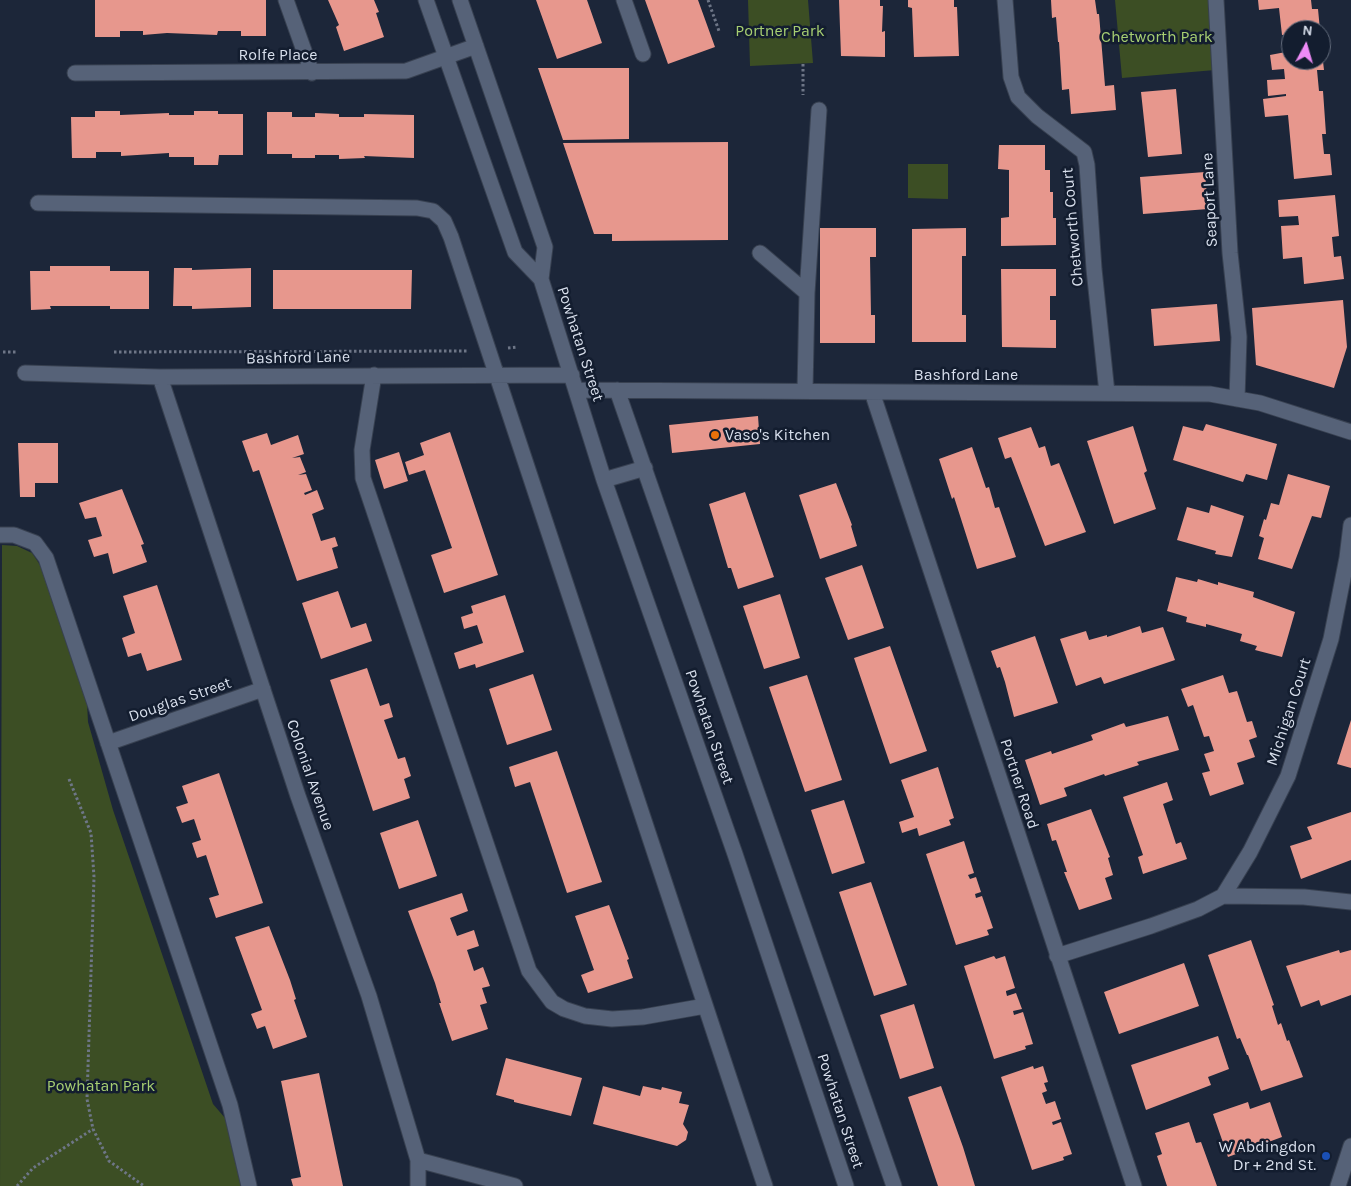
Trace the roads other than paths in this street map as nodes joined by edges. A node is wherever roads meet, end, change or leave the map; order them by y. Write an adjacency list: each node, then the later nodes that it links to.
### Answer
1 (286, 0): 11 (street)
2 (426, 0): 9 (street, Powhatan Street)
3 (460, 0): 7 (street, Powhatan Street)
4 (624, 0): 8 (street)
5 (1005, 0): 25 (street, Chetworth Court)
6 (1216, 0): 26 (street, Seaport Lane)
7 (476, 46): 9 (street, Rolfe Place); 15 (street, Powhatan Street)
8 (642, 54)
9 (446, 58): 11 (street, Rolfe Place); 15 (street, Powhatan Street)
10 (75, 73): 11 (street, Rolfe Place)
11 (312, 73)
12 (819, 110): 16 (street)
13 (38, 203): 19 (street)
14 (760, 253): 16 (street)
15 (541, 279): 21 (street, Powhatan Street)
16 (806, 293): 23 (street)
17 (25, 373): 20 (street, Bashford Lane)
18 (374, 375): 19 (street, Bashford Lane); 20 (street, Bashford Lane); 37 (street)
19 (495, 375): 21 (street, Bashford Lane); 37 (street)
20 (160, 377): 32 (street, Colonial Avenue)
21 (574, 383): 22 (street, Bashford Lane); 29 (street, Powhatan Street)
22 (616, 390): 23 (street, Bashford Lane); 28 (street, Powhatan Street)
23 (805, 391): 24 (street, Bashford Lane)
24 (872, 392): 25 (street, Bashford Lane); 36 (street, Portner Road)
25 (1108, 393): 26 (street, Bashford Lane)
26 (1237, 399): 27 (street, Bashford Lane)
27 (1351, 432)
28 (645, 468): 29 (street); 45 (street, Powhatan Street)
29 (604, 480): 44 (street, Powhatan Street)
30 (1351, 525): 34 (street, Michigan Court)
31 (0, 535): 33 (street)
32 (263, 689): 33 (street, Douglas Street); 39 (street, Colonial Avenue)
33 (108, 743): 40 (street)
34 (1223, 896): 35 (street); 36 (street)
35 (1351, 902)
36 (1057, 956): 46 (street, Portner Road)
37 (705, 1006): 43 (street)
38 (1351, 1146): 47 (street)
39 (418, 1160): 41 (street, Colonial Avenue); 42 (street)
40 (249, 1186)
41 (418, 1186)
42 (515, 1186)
43 (765, 1186)
44 (846, 1186)
45 (894, 1186)
46 (1134, 1186)
47 (1338, 1186)

